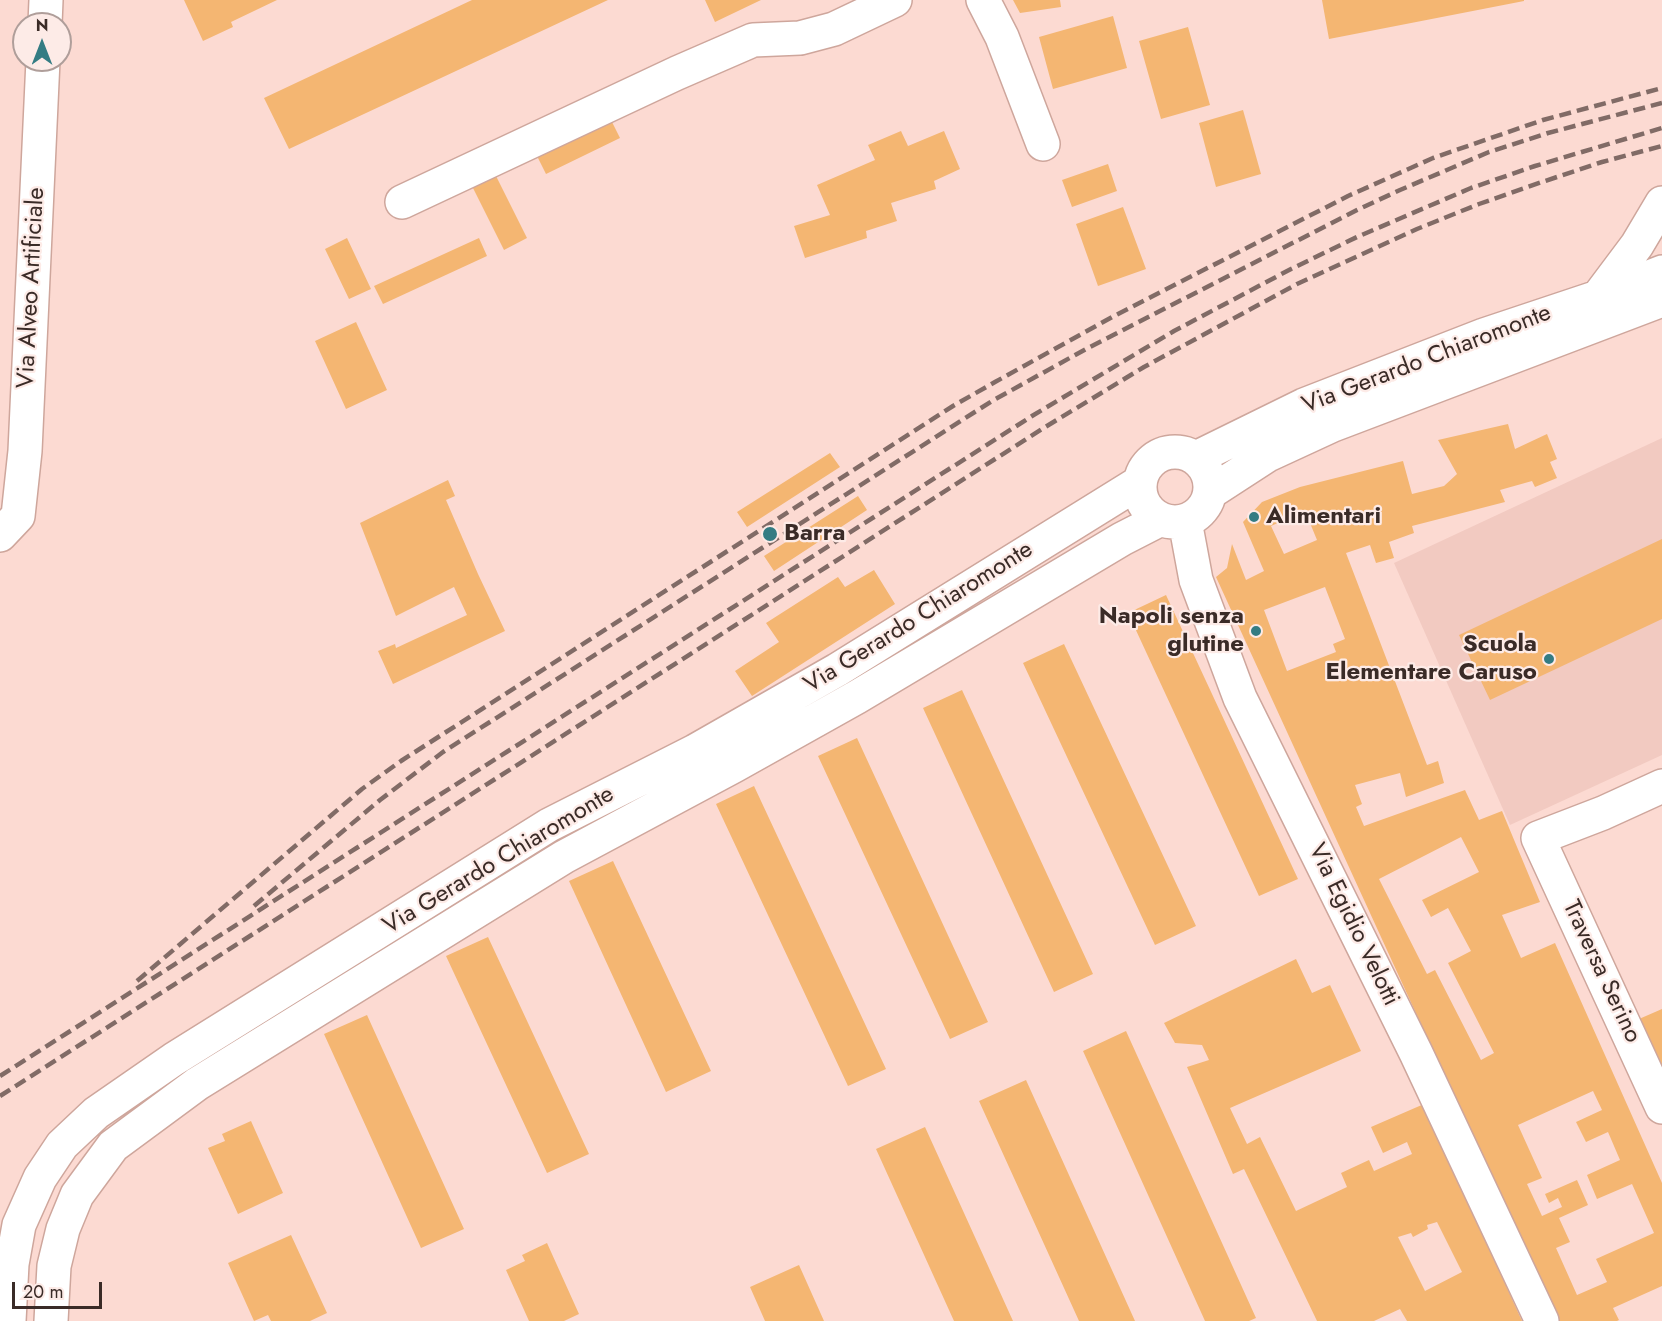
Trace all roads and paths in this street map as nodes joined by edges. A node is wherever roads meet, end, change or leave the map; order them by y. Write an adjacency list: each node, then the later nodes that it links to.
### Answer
1 (895, 0): 5 (street)
2 (983, 0): 4 (street)
3 (42, 72): 14 (street, Via Alveo Artificiale)
4 (1043, 144)
5 (402, 202)
6 (1662, 203): 8 (street)
7 (1662, 272): 8 (street, Via Gerardo Chiaromonte)
8 (1598, 297): 10 (street, Via Gerardo Chiaromonte)
9 (1662, 300): 12 (street, Via Gerardo Chiaromonte)
10 (1196, 458): 11 (street); 12 (street)
11 (1140, 482): 13 (street); 17 (street, Via Gerardo Chiaromonte)
12 (1211, 492): 13 (street)
13 (1173, 520): 18 (street, Via Gerardo Chiaromonte); 19 (street, Via Egidio Velotti)
14 (9, 526)
15 (1662, 786): 16 (street, Traversa Serino)
16 (1662, 1107)
17 (9, 1321)
18 (51, 1321)
19 (1542, 1321)

